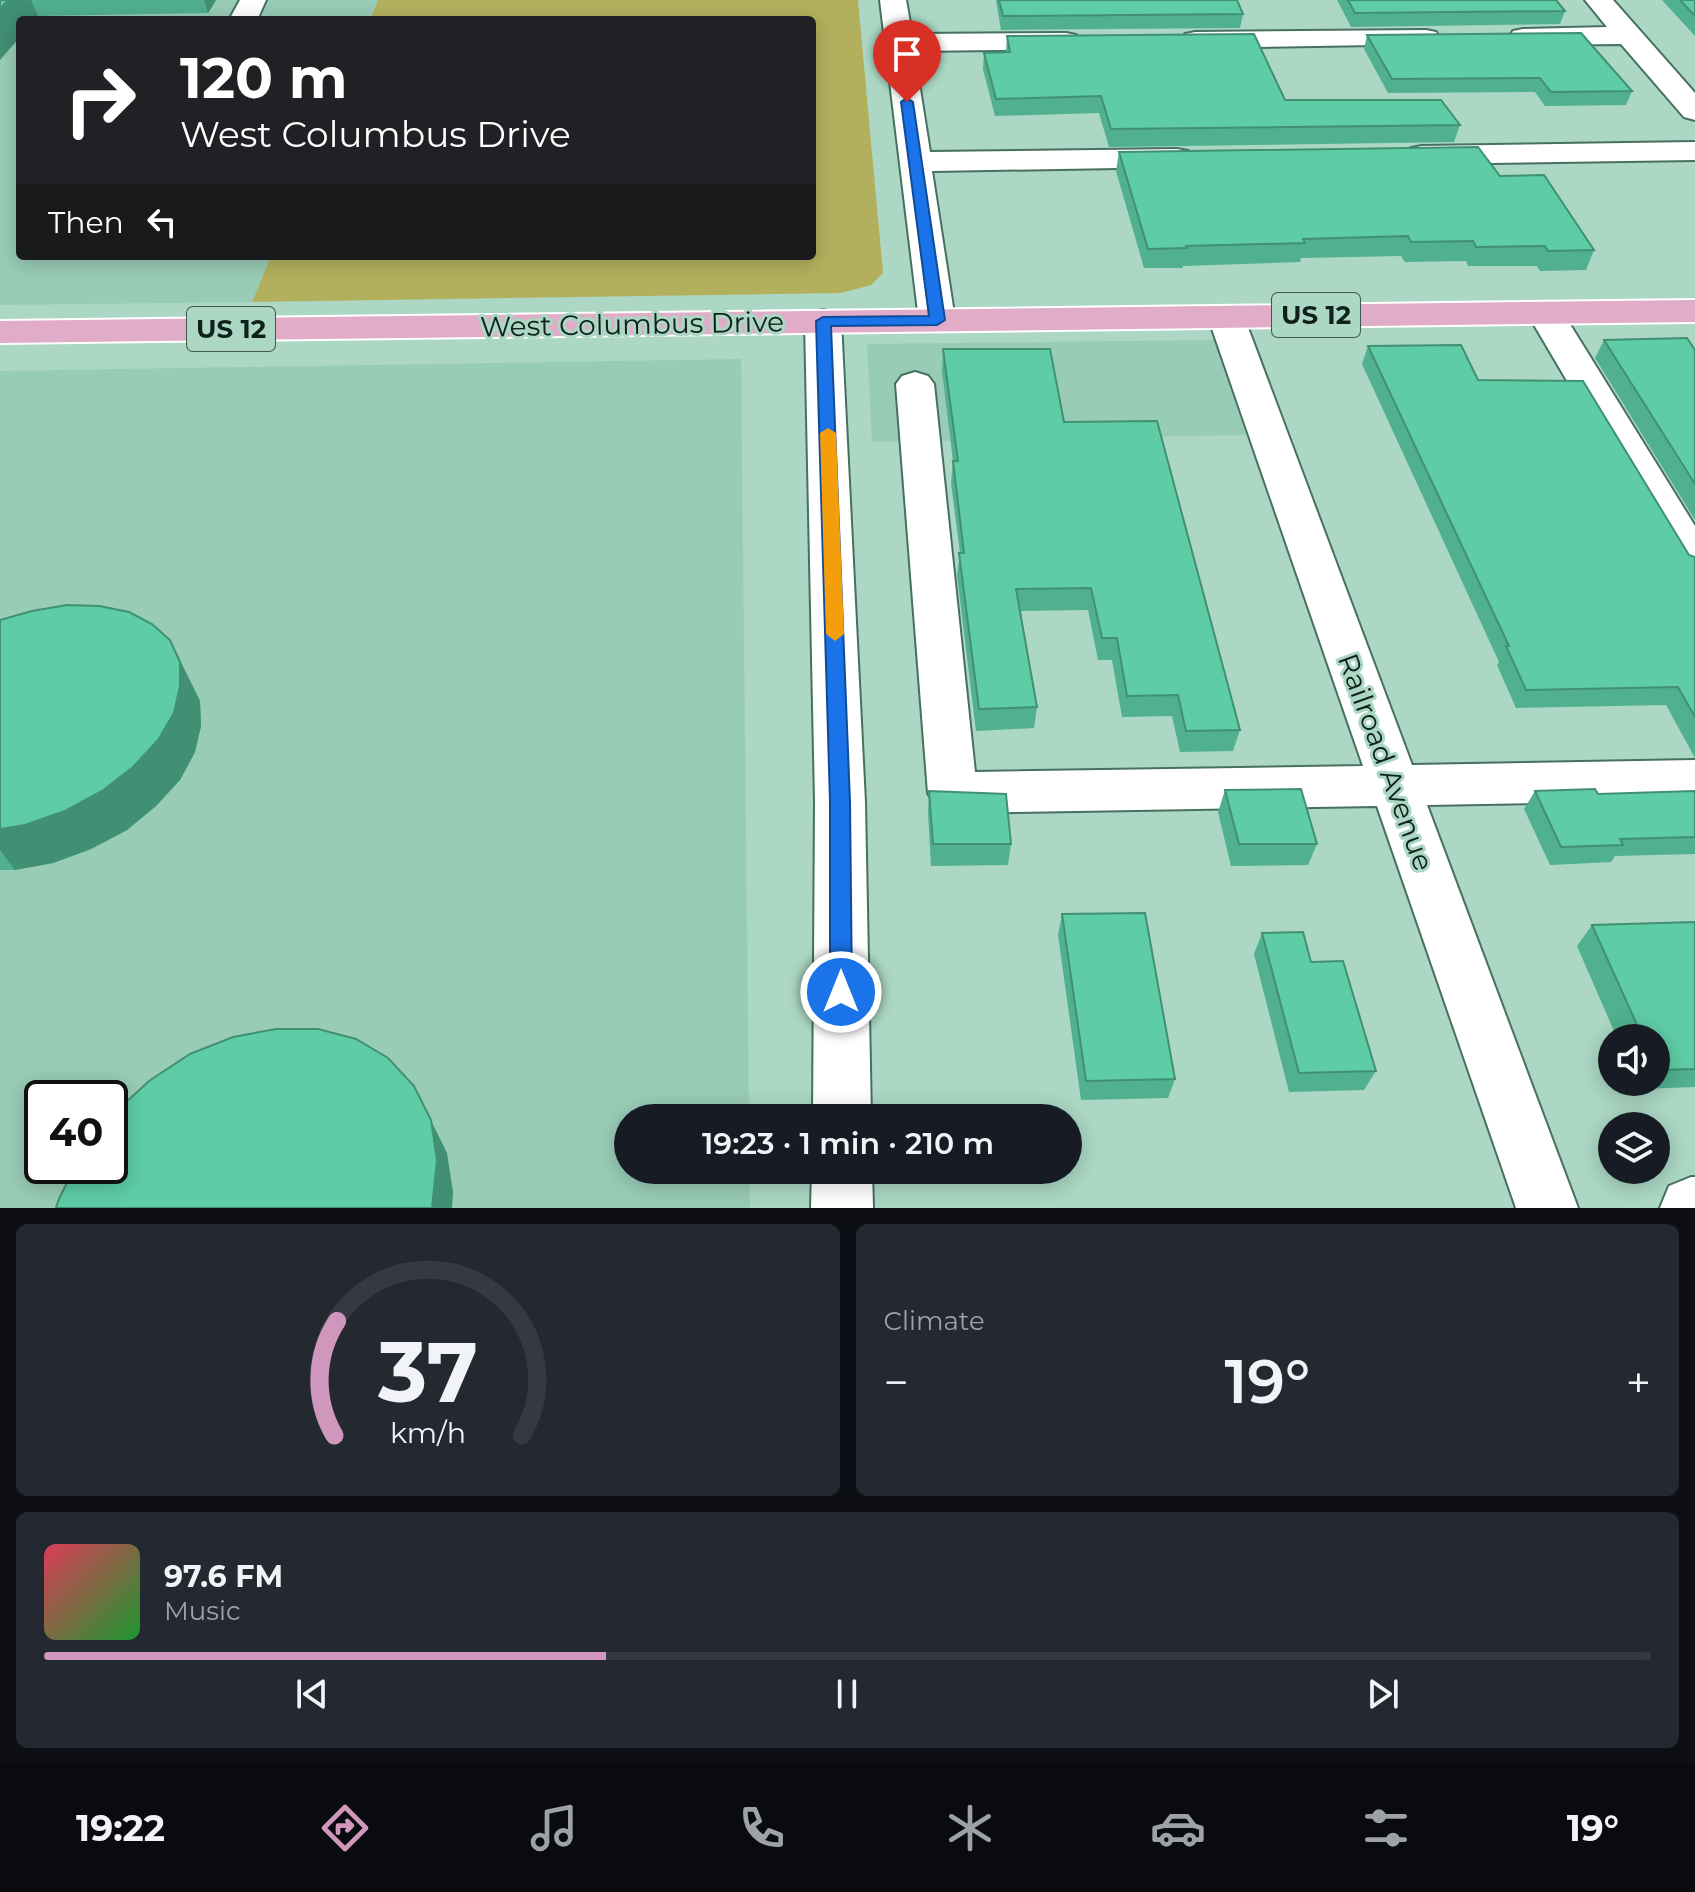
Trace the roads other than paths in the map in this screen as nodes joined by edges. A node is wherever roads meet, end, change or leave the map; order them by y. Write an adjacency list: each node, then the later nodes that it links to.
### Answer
1 (893, 0): 8 (street)
2 (1598, 0): 3 (street)
3 (1629, 35): 5 (street); 9 (street)
4 (1452, 37): 6 (street)
5 (1499, 37)
6 (1168, 40)
7 (1089, 41): 8 (street)
8 (899, 43): 13 (street)
9 (1695, 111)
10 (1695, 151): 11 (street)
11 (1389, 155)
12 (1199, 158): 13 (street)
13 (916, 162): 17 (street)
14 (1695, 311): 15 (main road, West Columbus Drive / US 12)
15 (1545, 313): 16 (main road, West Columbus Drive / US 12); 21 (street)
16 (1226, 317): 17 (main road, West Columbus Drive / US 12); 23 (street, Railroad Avenue)
17 (937, 320): 18 (main road, West Columbus Drive / US 12)
18 (823, 321): 19 (main road, West Columbus Drive / US 12); 24 (street)
19 (0, 332)
20 (915, 384): 23 (street)
21 (1695, 561)
22 (1695, 780): 23 (street)
23 (1394, 785): 27 (street, Railroad Avenue)
24 (842, 1104)
25 (842, 1184): 26 (street)
26 (842, 1208)
27 (1547, 1208)

